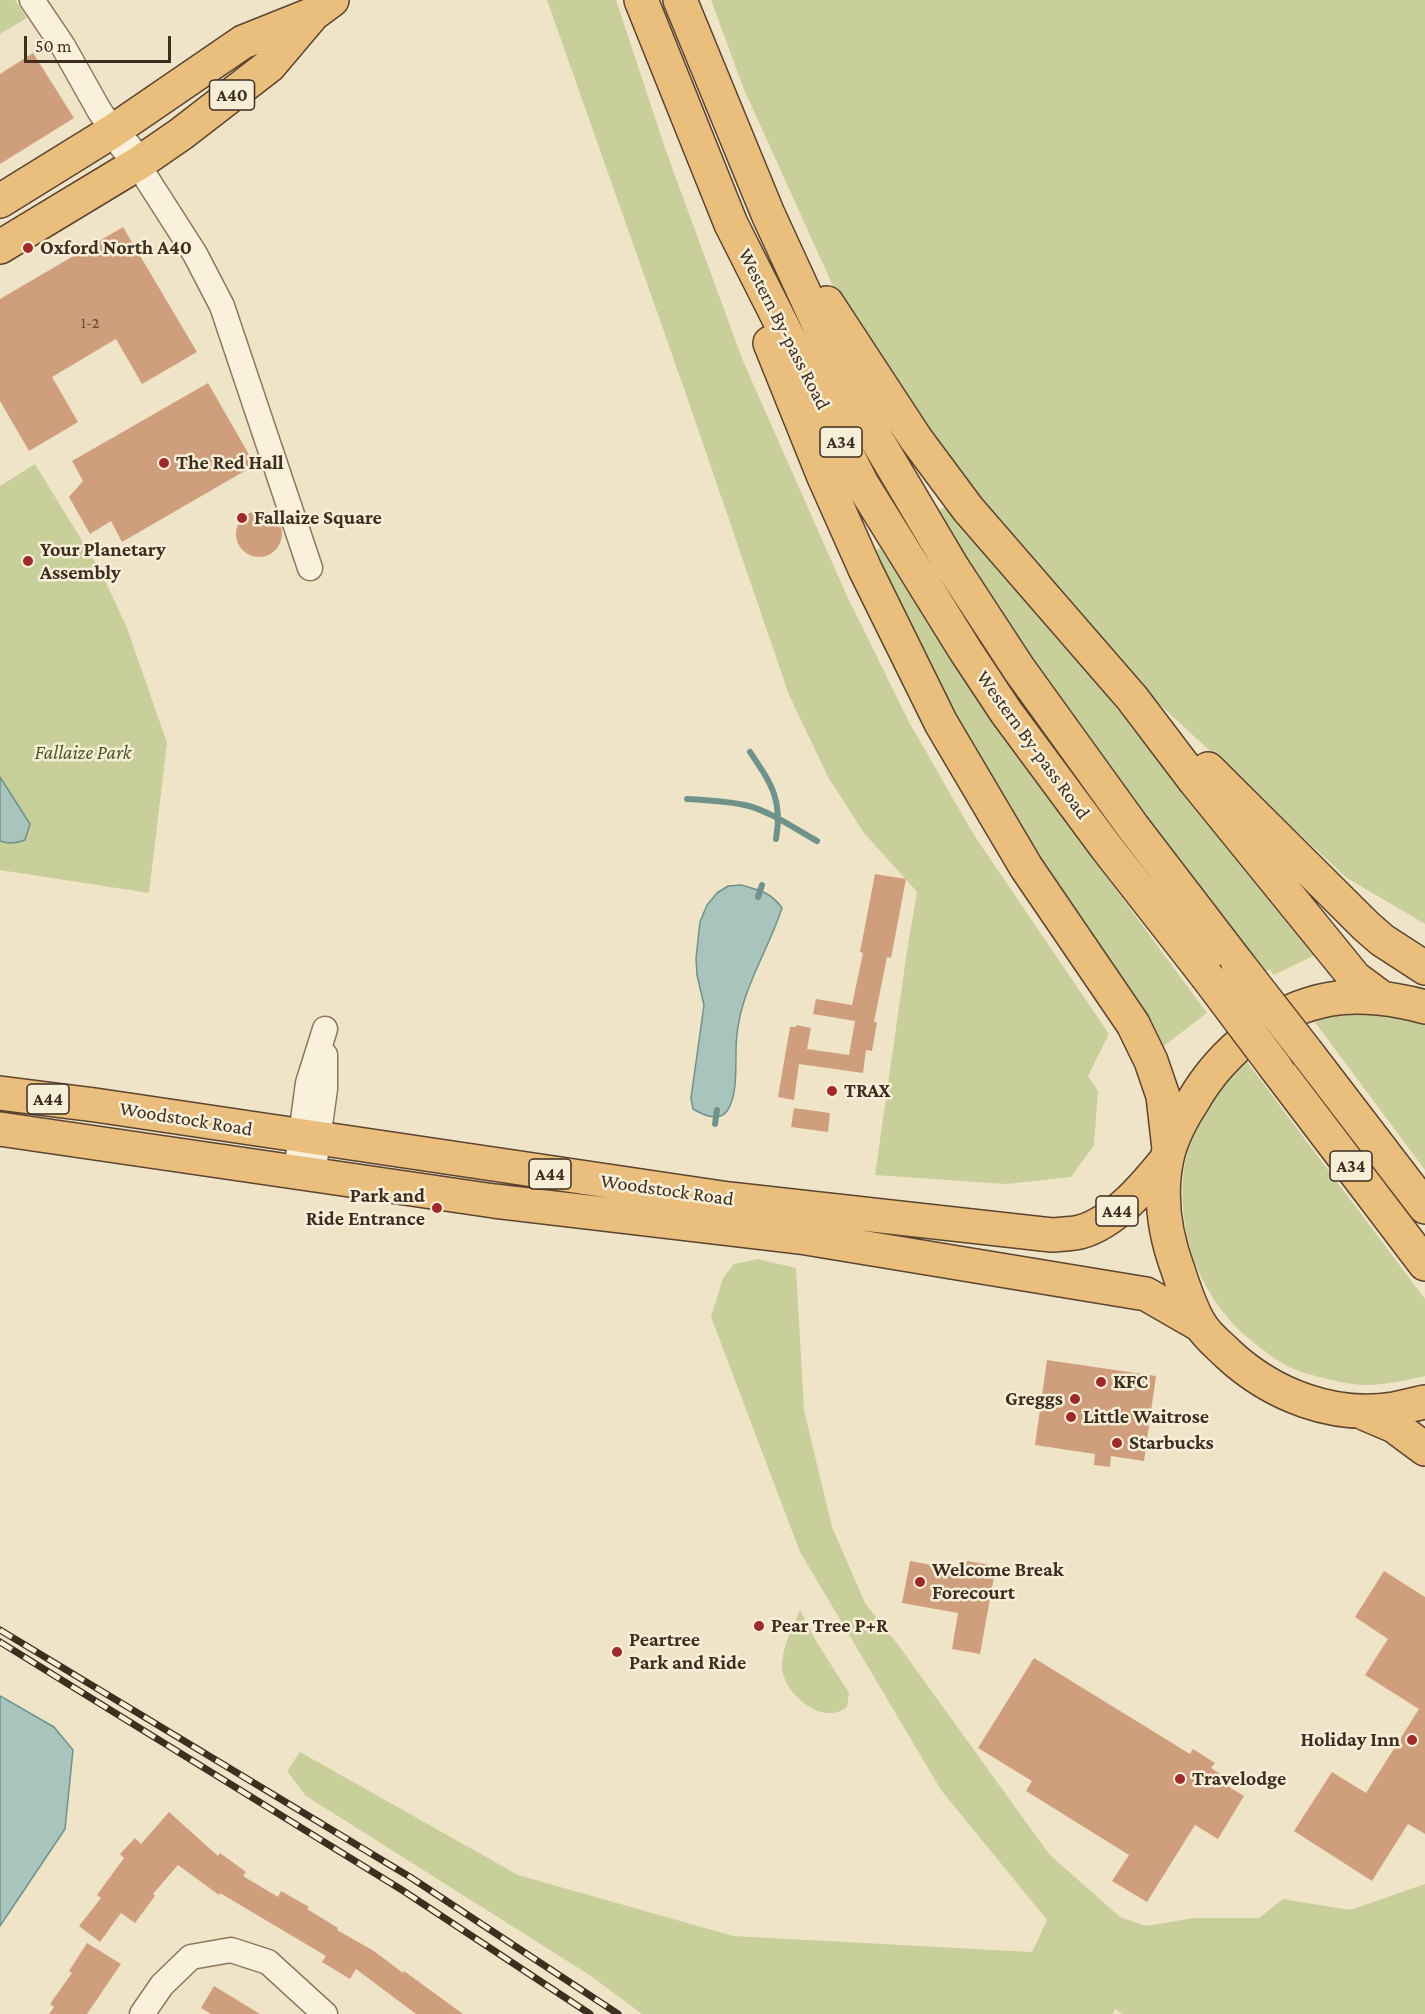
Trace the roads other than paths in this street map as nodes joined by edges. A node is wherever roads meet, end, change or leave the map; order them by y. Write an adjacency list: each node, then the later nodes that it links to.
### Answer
1 (32, 0): 5 (street)
2 (641, 0): 9 (highway, Western By-pass Road / A34)
3 (680, 0): 8 (highway, Western By-pass Road / A34)
4 (322, 7): 5 (highway, A40); 6 (highway, A40)
5 (113, 131): 6 (street); 7 (highway, A40)
6 (139, 163): 10 (highway, A40); 11 (street)
7 (0, 201)
8 (768, 214): 12 (highway); 21 (highway, Western By-pass Road / A34, bridge)
9 (731, 224): 19 (highway); 22 (highway, Western By-pass Road / A34, bridge)
10 (0, 247)
11 (310, 568)
12 (1132, 698): 13 (highway); 14 (highway)
13 (1425, 968)
14 (1382, 998): 15 (highway); 19 (highway)
15 (1425, 1007)
16 (0, 1094): 18 (highway, Woodstock Road / A44)
17 (0, 1129): 20 (highway, Woodstock Road / A44)
18 (309, 1138): 19 (highway, Woodstock Road / A44); 20 (street)
19 (1168, 1155): 23 (highway)
20 (305, 1174): 23 (highway, Woodstock Road / A44)
21 (1425, 1207)
22 (1425, 1264)
23 (1200, 1325): 25 (highway)
24 (1425, 1402): 25 (highway)
25 (1357, 1411): 26 (highway)
26 (1425, 1449)
27 (142, 2014): 28 (street)
28 (325, 2014)

